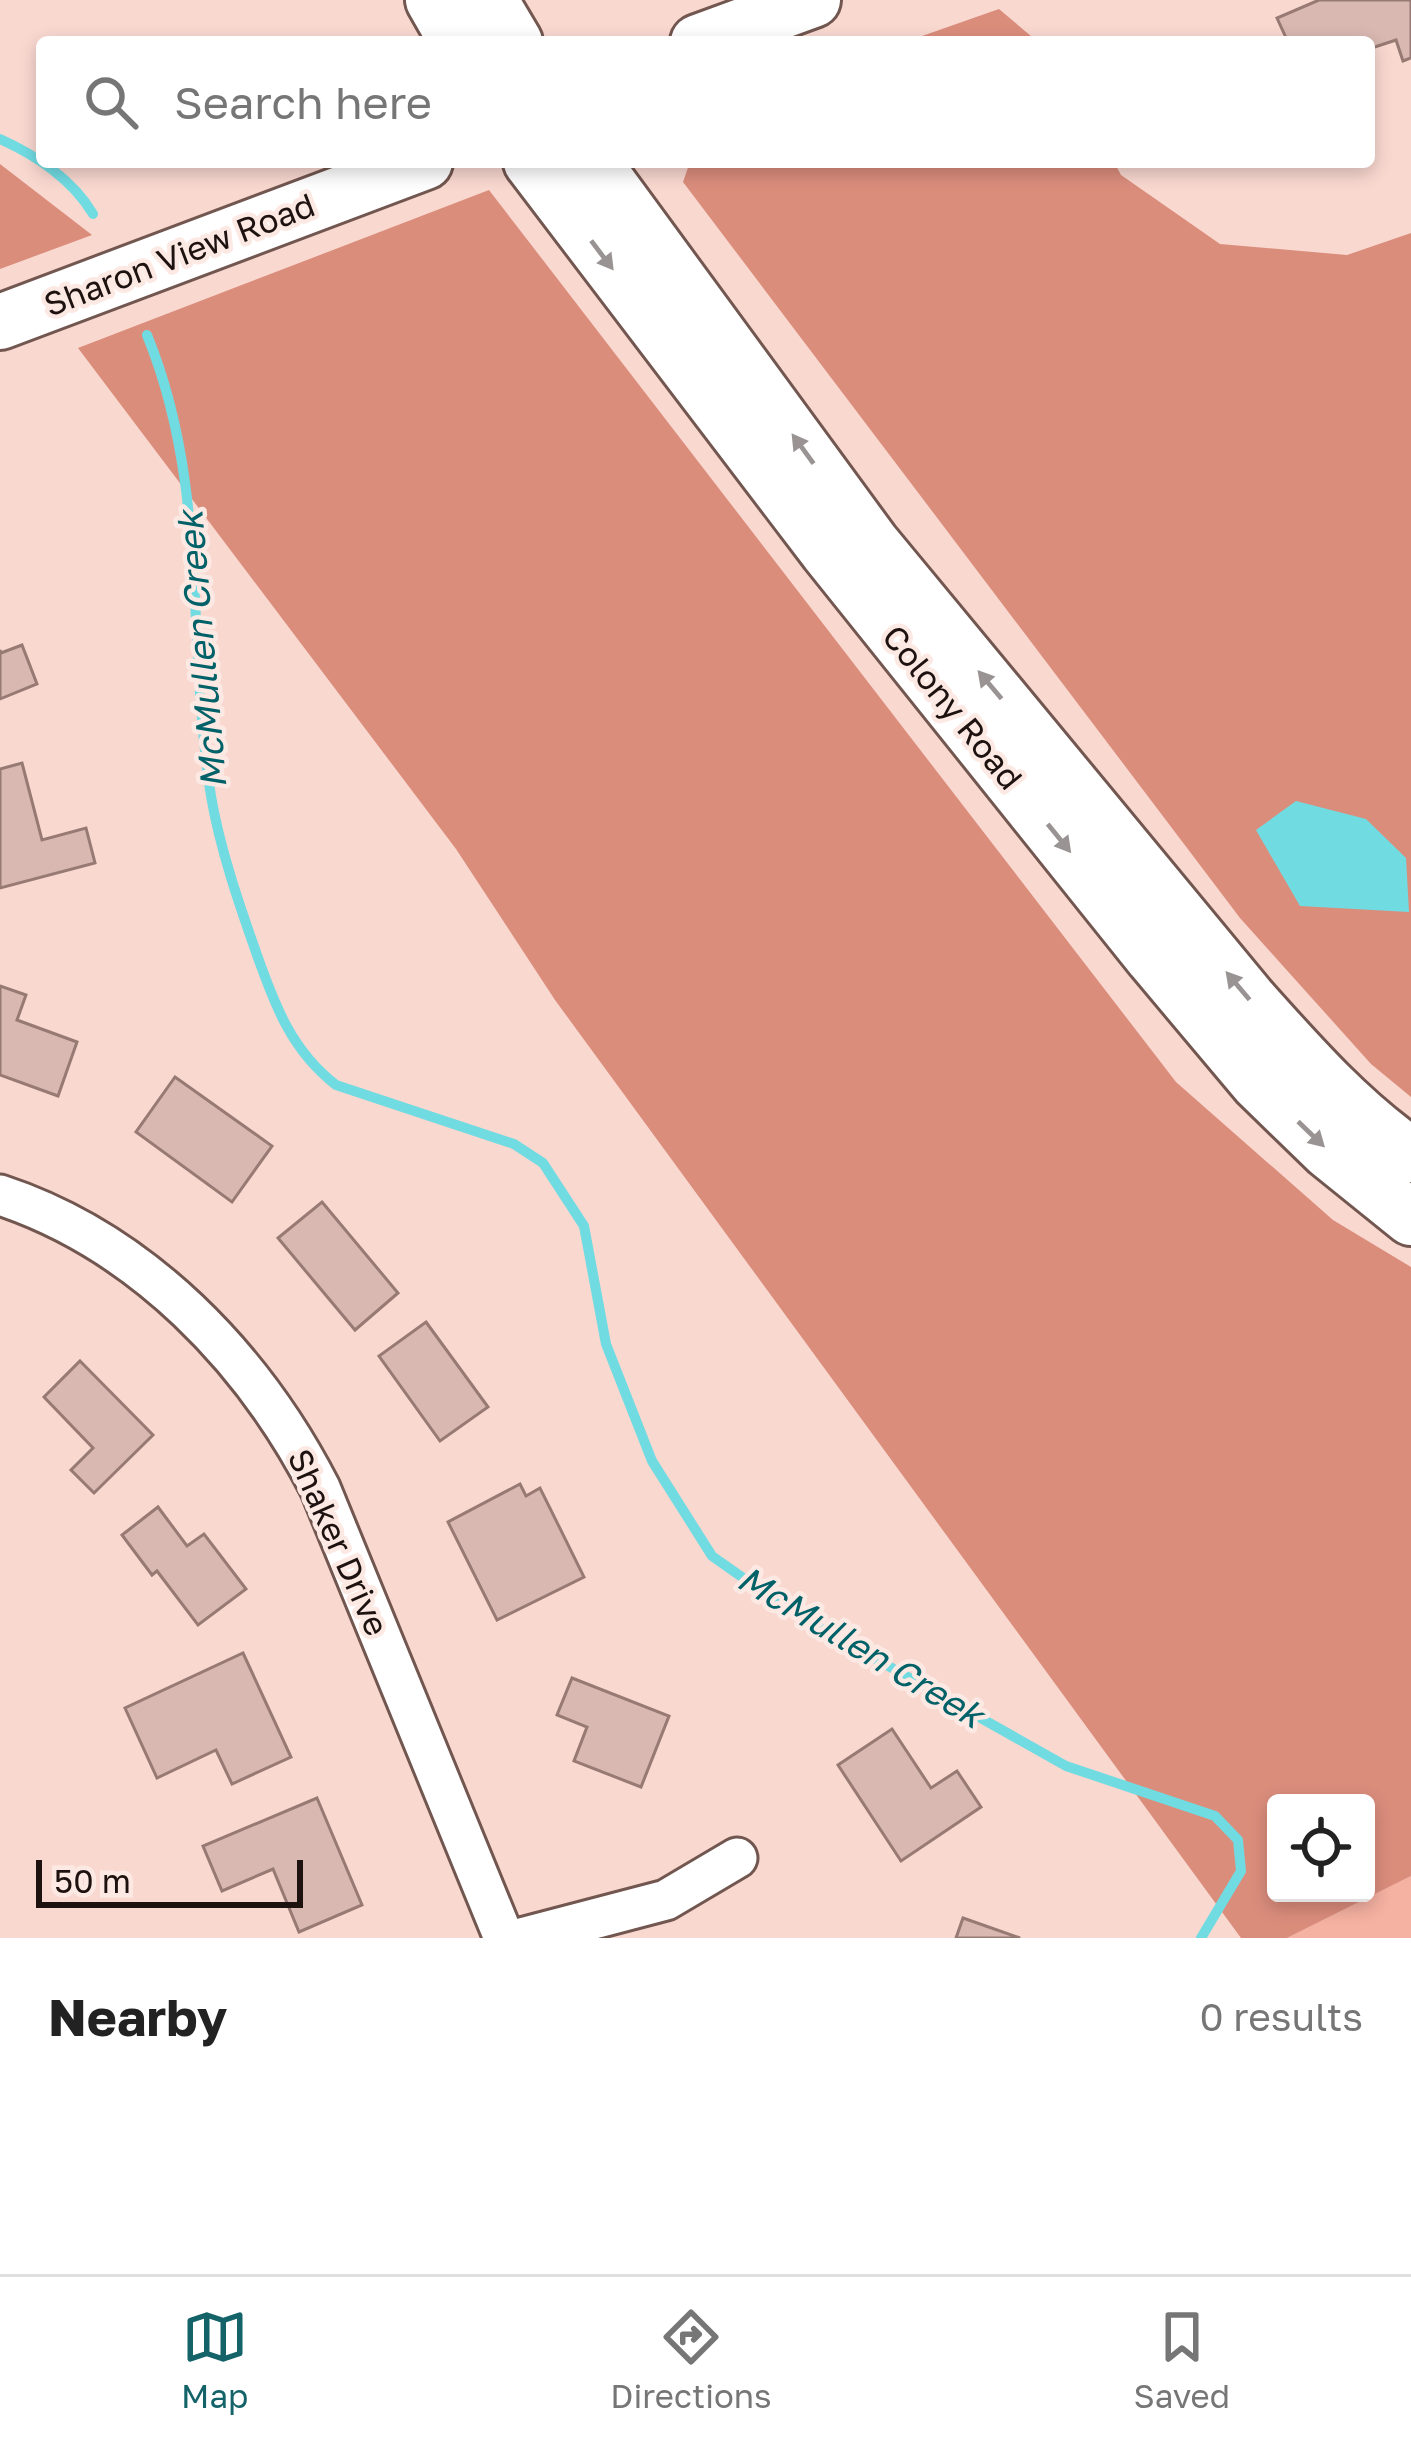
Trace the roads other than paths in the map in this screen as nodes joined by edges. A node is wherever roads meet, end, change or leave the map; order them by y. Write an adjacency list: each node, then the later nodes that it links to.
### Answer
1 (433, 0): 4 (main road)
2 (490, 0): 5 (main road)
3 (813, 0): 6 (main road)
4 (454, 36)
5 (511, 36)
6 (714, 36)
7 (409, 168): 10 (main road, Sharon View Road)
8 (536, 168): 13 (main road, Colony Road, one-way to 13)
9 (597, 168): 11 (main road, Colony Road, one-way to 9)
10 (0, 322)
11 (1411, 1155)
12 (0, 1195): 15 (street, Shaker Drive)
13 (1411, 1218)
14 (737, 1858): 16 (street)
15 (504, 1938)
16 (521, 1938)

